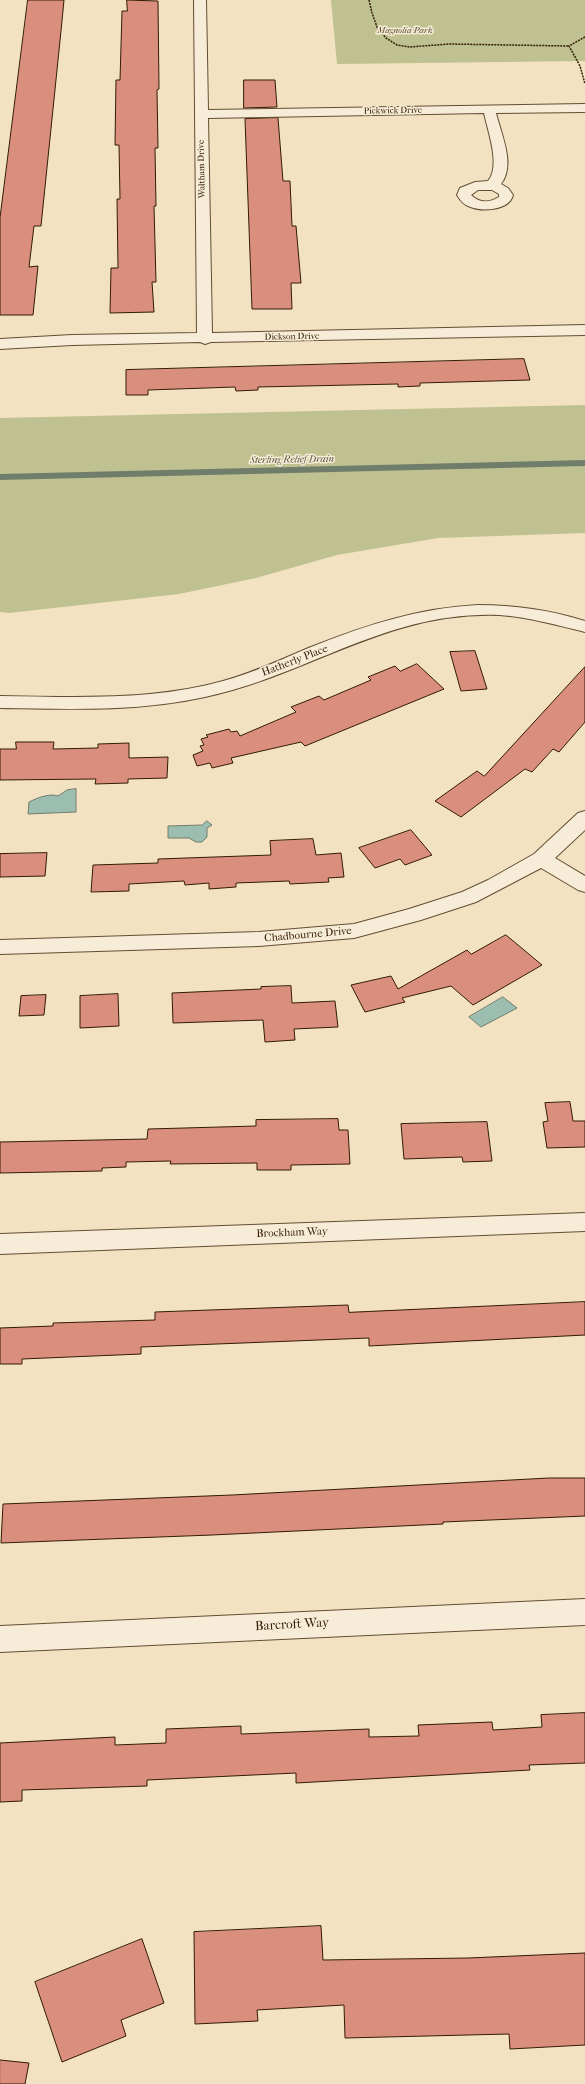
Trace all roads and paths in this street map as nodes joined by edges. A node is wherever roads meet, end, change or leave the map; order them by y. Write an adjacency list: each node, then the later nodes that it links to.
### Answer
1 (200, 0): 8 (street, Waltham Drive)
2 (369, 0): 4 (path)
3 (585, 37): 4 (path)
4 (569, 46): 5 (path)
5 (585, 84)
6 (585, 108): 7 (street, Pickwick Drive)
7 (489, 109): 8 (street, Pickwick Drive); 9 (street)
8 (201, 114): 11 (street, Waltham Drive)
9 (492, 186)
10 (585, 330): 11 (street, Dickson Drive)
11 (205, 339): 12 (street, Dickson Drive)
12 (0, 344)
13 (585, 627): 14 (street, Hatherly Place)
14 (0, 702)
15 (585, 818): 16 (street, Chadbourne Drive)
16 (541, 859): 17 (street); 18 (street, Chadbourne Drive)
17 (585, 885)
18 (0, 947)
19 (585, 1222): 20 (street, Brockham Way)
20 (0, 1244)
21 (585, 1612): 22 (street, Barcroft Way)
22 (0, 1639)

